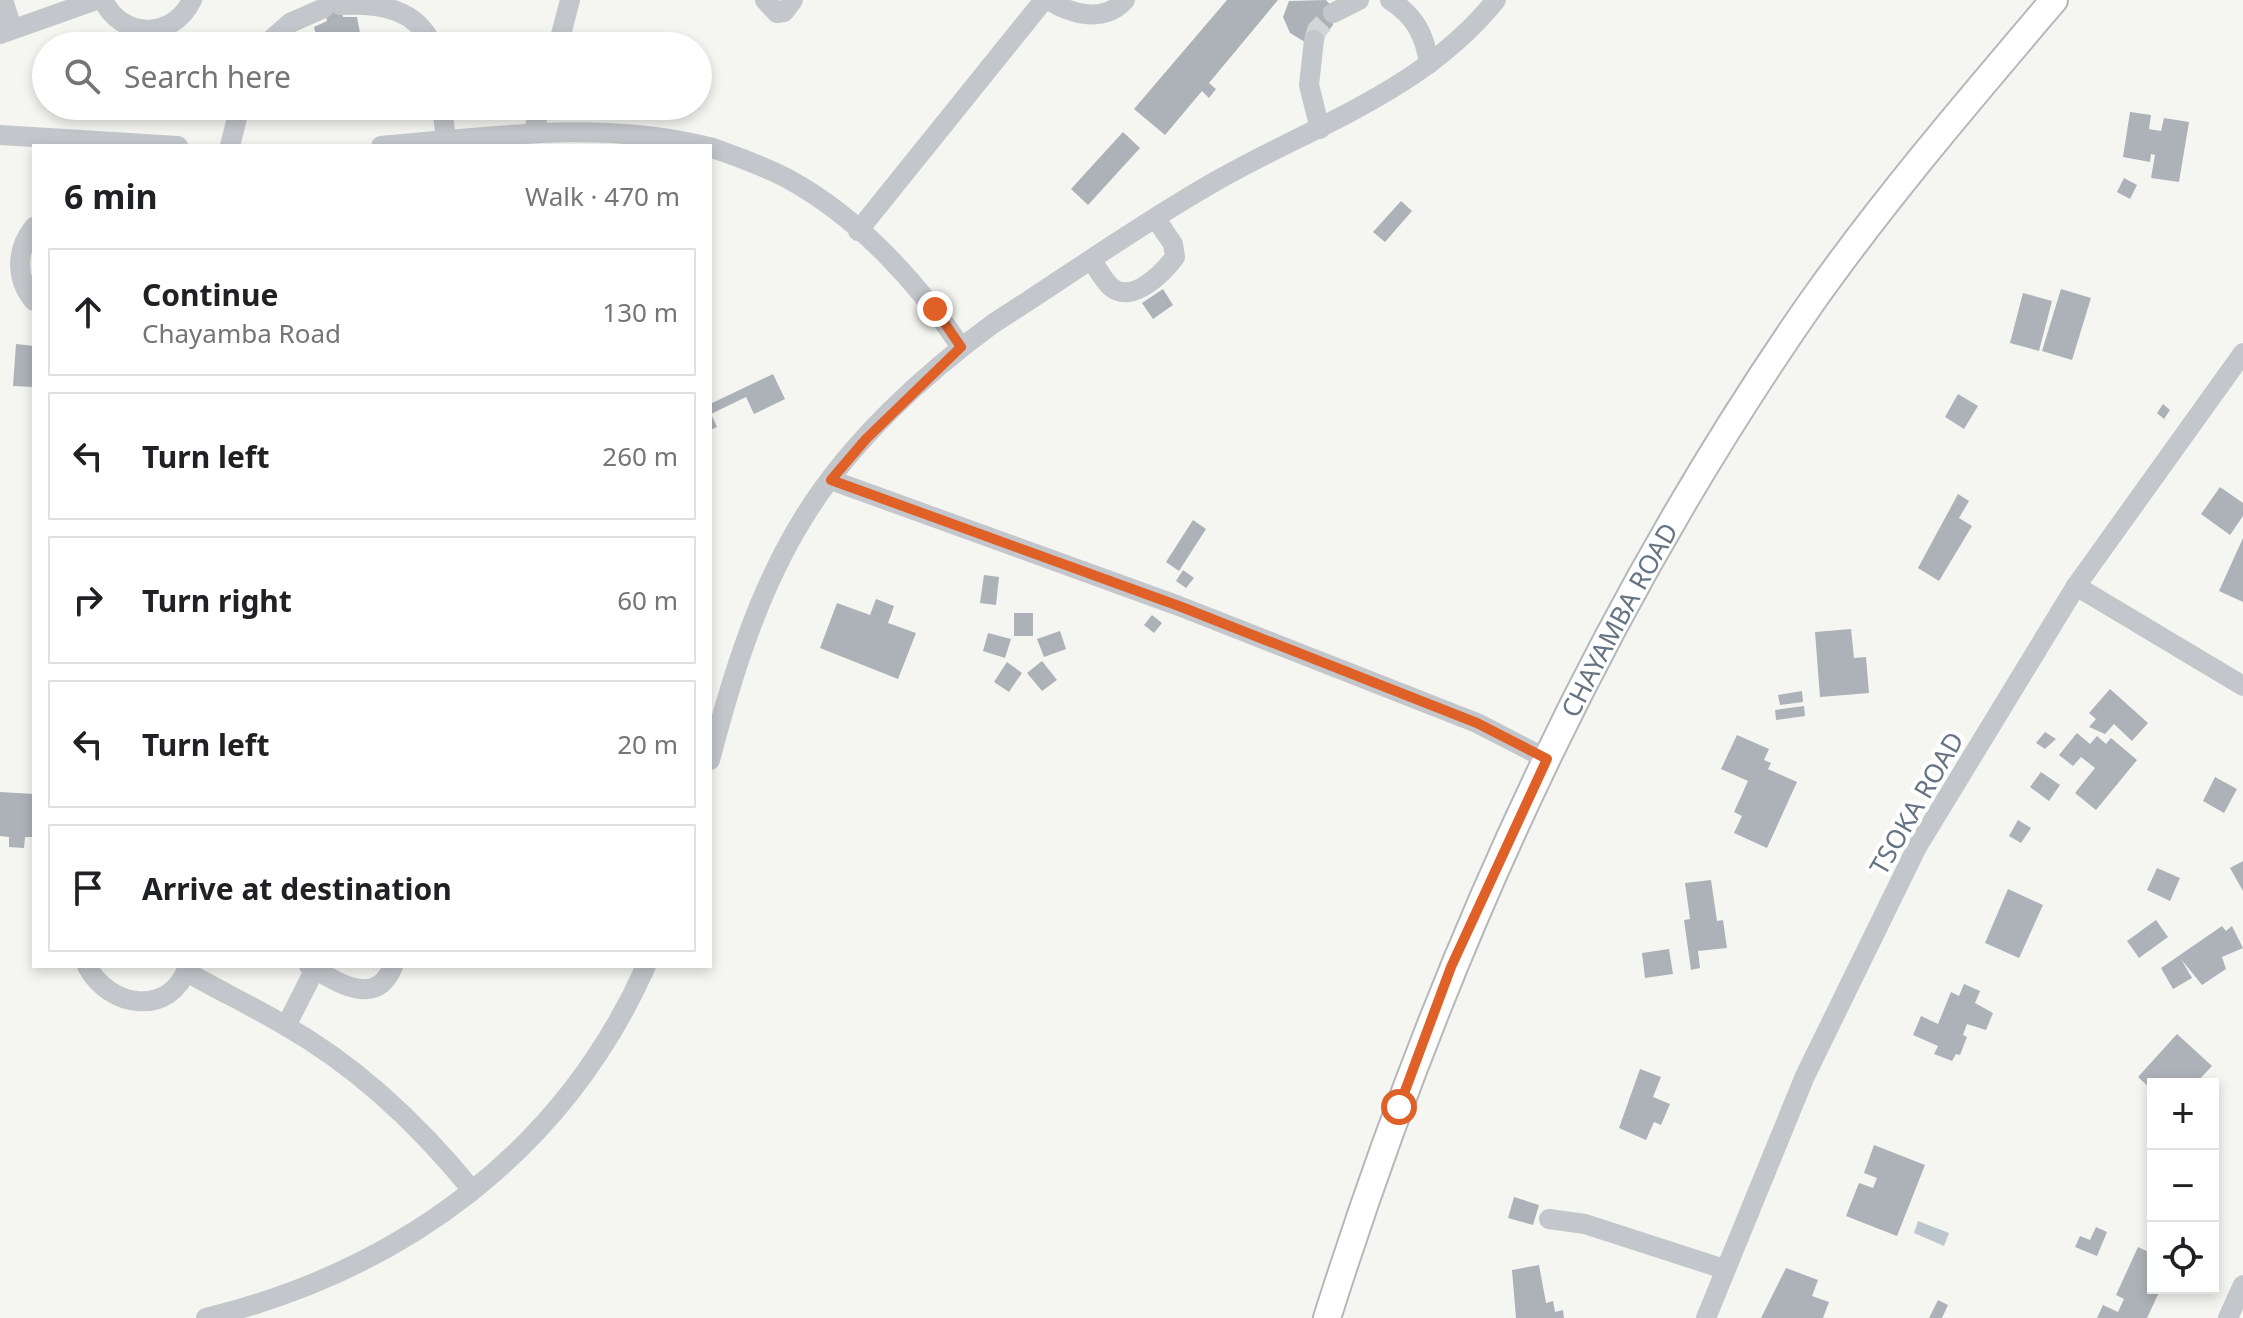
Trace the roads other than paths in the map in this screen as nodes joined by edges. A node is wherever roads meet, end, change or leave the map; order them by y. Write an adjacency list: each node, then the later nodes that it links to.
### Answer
1 (3, 0): 15 (street)
2 (96, 0): 15 (street)
3 (103, 0): 4 (street)
4 (192, 0)
5 (570, 0): 18 (street)
6 (765, 0): 7 (street)
7 (793, 0)
8 (1047, 0): 9 (street); 36 (street)
9 (1125, 0)
10 (1359, 0): 14 (street)
11 (1390, 0): 20 (street)
12 (1496, 0): 20 (street)
13 (2054, 0): 45 (main road, CHAYAMBA ROAD)
14 (1333, 13)
15 (6, 31)
16 (280, 32): 17 (street)
17 (425, 32)
18 (562, 32)
19 (1314, 40): 24 (street)
20 (1429, 64): 24 (street)
21 (236, 120): 31 (street)
22 (444, 120): 27 (street)
23 (537, 120): 25 (street)
24 (1320, 129): 34 (street)
25 (533, 133): 27 (street); 29 (street)
26 (0, 135): 28 (street)
27 (446, 140): 32 (street)
28 (80, 142): 30 (street)
29 (671, 142)
30 (129, 144)
31 (230, 144)
32 (403, 144)
33 (712, 149): 36 (street)
34 (1156, 219): 37 (street); 37 (street)
35 (32, 230): 38 (street)
36 (858, 231): 39 (street)
37 (1092, 261): 39 (street)
38 (32, 297)
39 (961, 347): 41 (street)
40 (2243, 353): 42 (street, TSOKA ROAD)
41 (831, 480): 44 (street); 45 (street)
42 (2076, 586): 43 (street); 54 (street, TSOKA ROAD)
43 (2243, 686)
44 (712, 753)
45 (1547, 759): 57 (main road, CHAYAMBA ROAD)
46 (88, 968): 50 (street)
47 (312, 968): 48 (street); 51 (street)
48 (392, 968)
49 (645, 968): 52 (street)
50 (188, 969): 51 (street)
51 (286, 1026): 52 (street)
52 (472, 1190): 56 (street)
53 (1549, 1219): 54 (street)
54 (1724, 1269): 58 (street, TSOKA ROAD)
55 (2243, 1285): 59 (street)
56 (206, 1318)
57 (1327, 1318)
58 (1706, 1318)
59 (2228, 1318)

